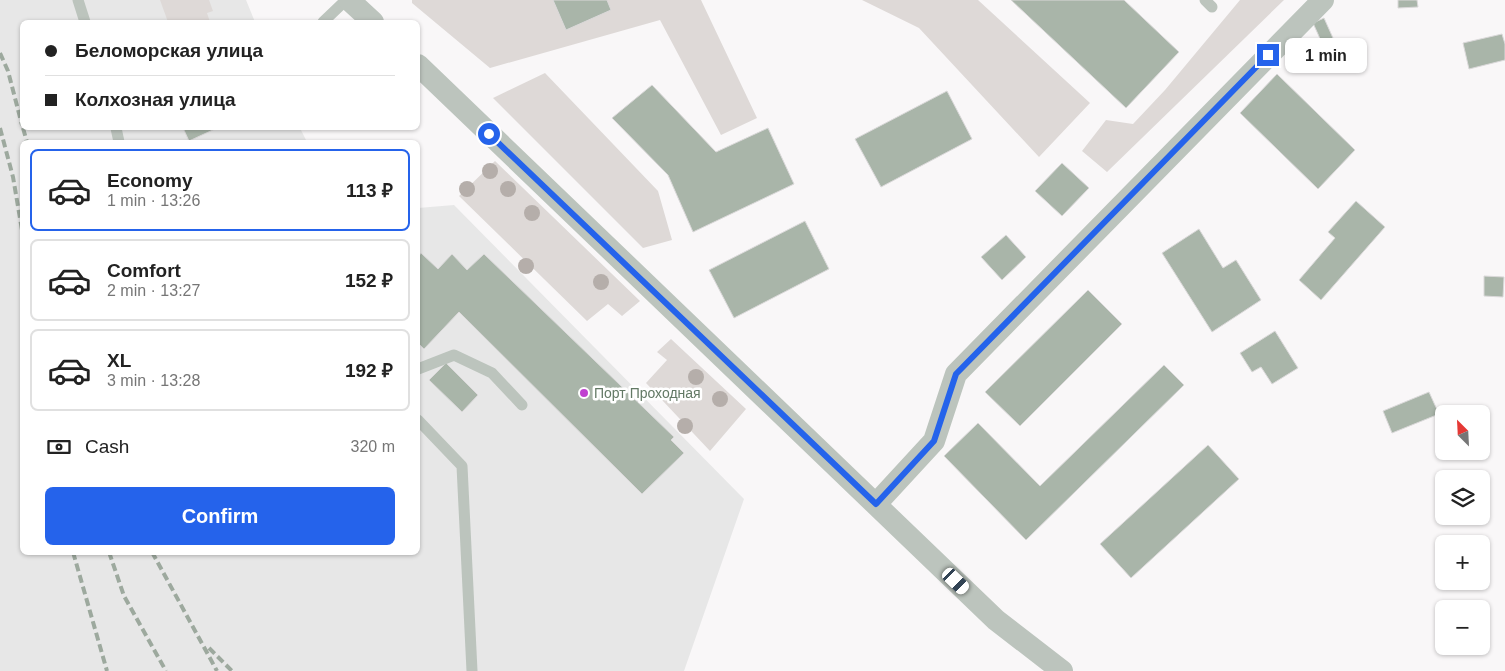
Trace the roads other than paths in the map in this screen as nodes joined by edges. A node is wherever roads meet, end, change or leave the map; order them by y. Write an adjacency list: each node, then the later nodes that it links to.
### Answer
1 (78, 0): 4 (lane)
2 (348, 0): 5 (lane); 6 (street)
3 (1323, 0): 11 (street)
4 (84, 20)
5 (325, 20)
6 (371, 20)
7 (420, 67): 11 (street)
8 (420, 368): 9 (lane)
9 (522, 405)
10 (420, 422): 12 (lane)
11 (876, 504): 13 (street)
12 (472, 671)
13 (1062, 671)

